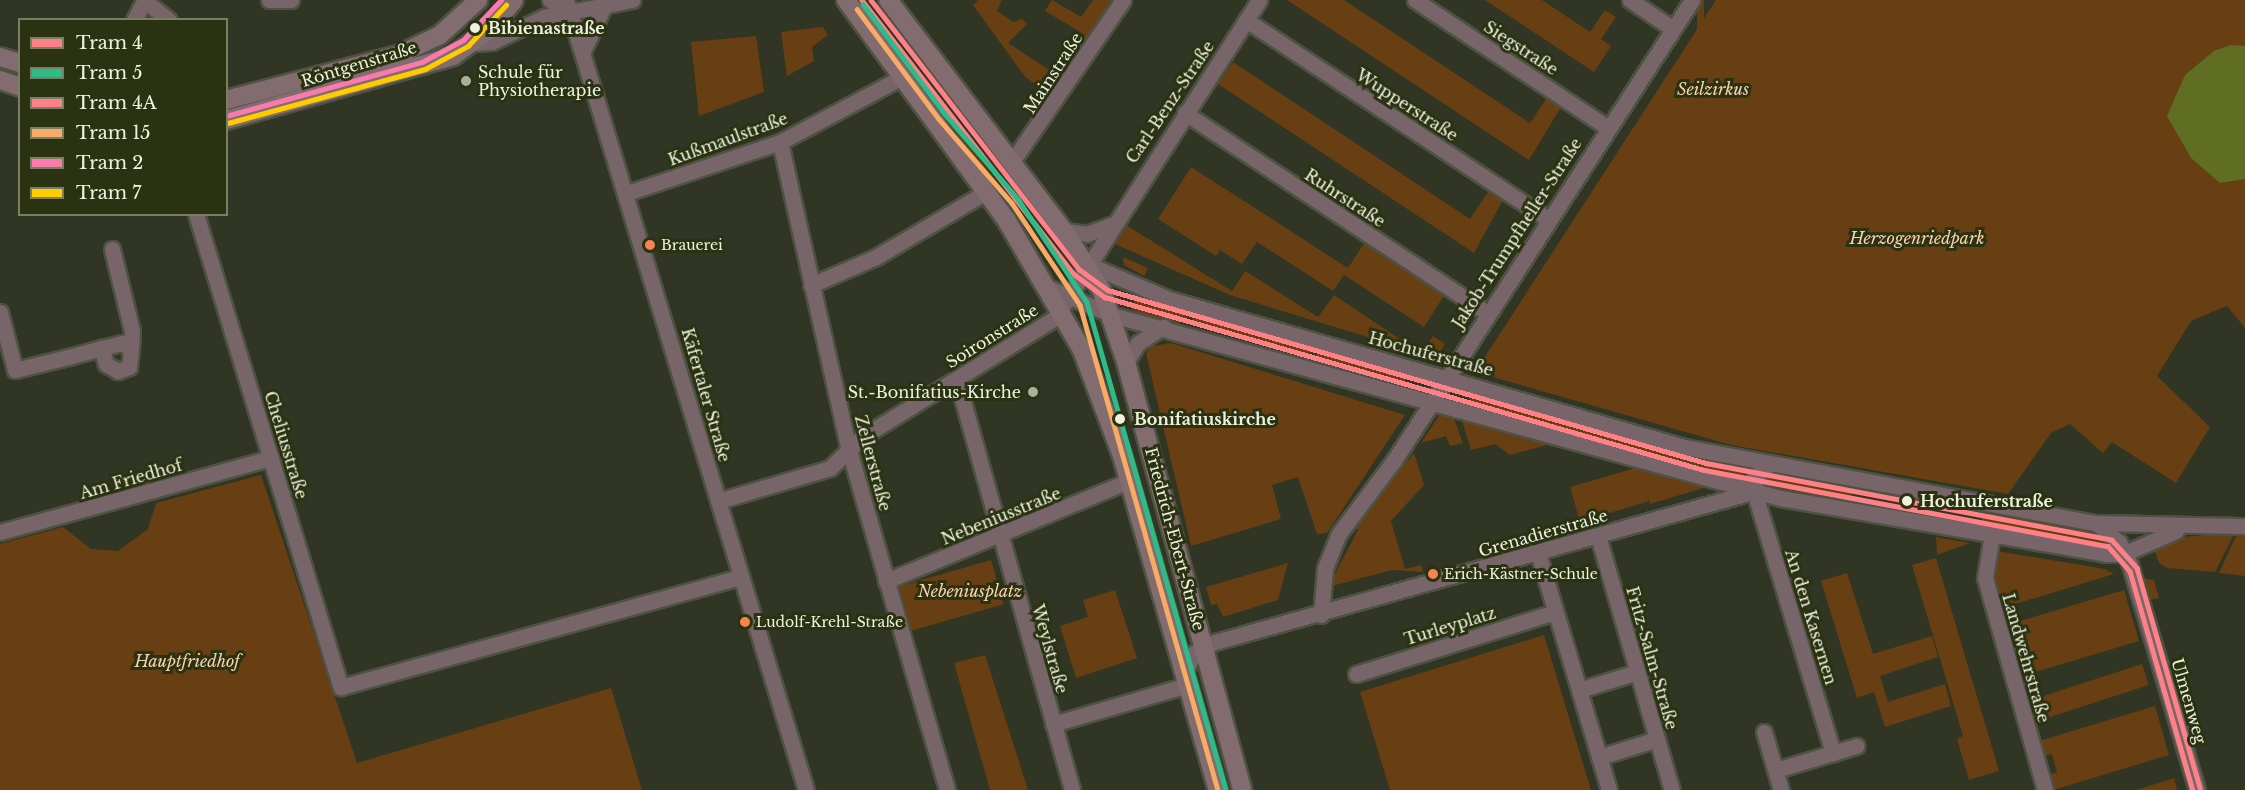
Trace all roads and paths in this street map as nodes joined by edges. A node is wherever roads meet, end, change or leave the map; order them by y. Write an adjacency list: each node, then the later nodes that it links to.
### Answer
1 (269, 0): 2 (street)
2 (291, 0)
3 (478, 0): 28 (main road, Röntgenstraße)
4 (514, 0): 21 (main road, Röntgenstraße)
5 (550, 0): 16 (street)
6 (632, 0): 15 (street)
7 (846, 0): 25 (main road, Friedrich-Ebert-Straße)
8 (888, 0): 33 (main road, Friedrich-Ebert-Straße)
9 (1123, 0): 33 (street, Mainstraße)
10 (1259, 0): 19 (street, Carl-Benz-Straße)
11 (1414, 0): 31 (street, Siegstraße)
12 (1630, 0): 20 (street)
13 (1692, 0): 20 (street, Jakob-Trumpfheller-Straße)
14 (144, 1): 17 (street); 18 (street)
15 (601, 1): 16 (street); 22 (street)
16 (568, 5): 21 (street, Röntgenstraße); 22 (street, Käfertaler Straße)
17 (135, 18)
18 (166, 18)
19 (1246, 20): 29 (street, Carl-Benz-Straße); 37 (street, Wupperstraße)
20 (1673, 29): 31 (street, Jakob-Trumpfheller-Straße)
21 (475, 43): 30 (main road, Röntgenstraße)
22 (583, 51): 34 (street, Käfertaler Straße)
23 (0, 57): 24 (main road)
24 (18, 62)
25 (902, 77): 32 (street, Kußmaulstraße); 35 (main road, Friedrich-Ebert-Straße)
26 (0, 80): 27 (main road)
27 (18, 86)
28 (228, 99)
29 (1185, 113): 38 (street, Carl-Benz-Straße); 45 (street, Ruhrstraße)
30 (228, 119)
31 (1607, 127): 37 (street, Jakob-Trumpfheller-Straße)
32 (780, 142): 34 (street, Kußmaulstraße); 42 (street, Zellerstraße)
33 (1011, 163): 39 (main road, Friedrich-Ebert-Straße)
34 (632, 192): 59 (street, Käfertaler Straße)
35 (986, 192): 42 (street); 43 (main road, Friedrich-Ebert-Straße)
36 (197, 216): 55 (street, Cheliusstraße)
37 (1548, 219): 45 (street, Jakob-Trumpfheller-Straße)
38 (1111, 225): 39 (street); 41 (street, Carl-Benz-Straße)
39 (1064, 231): 41 (main road, Friedrich-Ebert-Straße)
40 (112, 249): 49 (street)
41 (1087, 264): 43 (street, Carl-Benz-Straße); 46 (main road, Friedrich-Ebert-Straße); 51 (street, Hochuferstraße)
42 (811, 285): 54 (street, Zellerstraße)
43 (1065, 304): 46 (street); 52 (street, Soironstraße); 57 (main road, Friedrich-Ebert-Straße)
44 (0, 312): 48 (street)
45 (1486, 312): 51 (street, Jakob-Trumpfheller-Straße)
46 (1112, 315): 47 (street); 50 (main road, Friedrich-Ebert-Straße)
47 (1163, 327): 50 (street); 53 (street)
48 (101, 348): 49 (street); 49 (street)
49 (131, 349)
50 (1126, 362): 74 (main road, Friedrich-Ebert-Straße)
51 (1444, 377): 53 (street, Jakob-Trumpfheller-Straße); 56 (street, Hochuferstraße)
52 (957, 380): 54 (street, Soironstraße); 67 (street, Weylstraße)
53 (1430, 401): 58 (street); 73 (street, Jakob-Trumpfheller-Straße)
54 (849, 450): 59 (street, Soironstraße); 71 (street, Zellerstraße)
55 (271, 458): 64 (street, Am Friedhof); 70 (street, Cheliusstraße)
56 (1770, 464): 58 (street); 60 (street, Hochuferstraße)
57 (1129, 481): 67 (street, Nebeniusstraße); 77 (main road, Friedrich-Ebert-Straße)
58 (1754, 491): 65 (street); 66 (street, Grenadierstraße); 83 (street, An den Kasernen)
59 (718, 501): 70 (street, Käfertaler Straße)
60 (2096, 523): 62 (street, Hochuferstraße); 69 (street, Hochuferstraße)
61 (2245, 526): 63 (street, Hochuferstraße)
62 (2139, 527): 63 (street, Hochuferstraße); 69 (street)
63 (2182, 529): 69 (street, Hochuferstraße)
64 (0, 532)
65 (1992, 534): 69 (street); 94 (street, Landwehrstraße)
66 (1598, 536): 68 (street, Grenadierstraße); 75 (street, Fritz-Salm-Straße)
67 (1002, 538): 71 (street, Nebeniusstraße); 79 (street, Weylstraße)
68 (1538, 553): 72 (street); 73 (street, Grenadierstraße)
69 (2123, 554): 95 (street, Ulmenweg)
70 (740, 577): 86 (street, Käfertaler Straße)
71 (886, 581): 87 (street, Zellerstraße)
72 (1555, 612): 76 (street, Turleyplatz); 78 (street)
73 (1321, 615): 74 (street, Grenadierstraße)
74 (1203, 646): 77 (street); 90 (main road, Friedrich-Ebert-Straße)
75 (1637, 672): 78 (street); 81 (street, Fritz-Salm-Straße)
76 (1356, 674)
77 (1184, 682): 79 (street); 89 (main road, Friedrich-Ebert-Straße)
78 (1579, 690): 84 (street)
79 (1053, 724): 88 (street, Weylstraße)
80 (1764, 732): 85 (street)
81 (1657, 739): 84 (street); 92 (street, Fritz-Salm-Straße)
82 (1856, 746): 83 (street)
83 (1833, 753): 85 (street)
84 (1599, 757): 91 (street)
85 (1776, 770): 93 (street)
86 (806, 790)
87 (947, 790)
88 (1072, 790)
89 (1218, 790)
90 (1242, 790)
91 (1608, 790)
92 (1672, 790)
93 (1782, 790)
94 (2045, 790)
95 (2197, 790)

